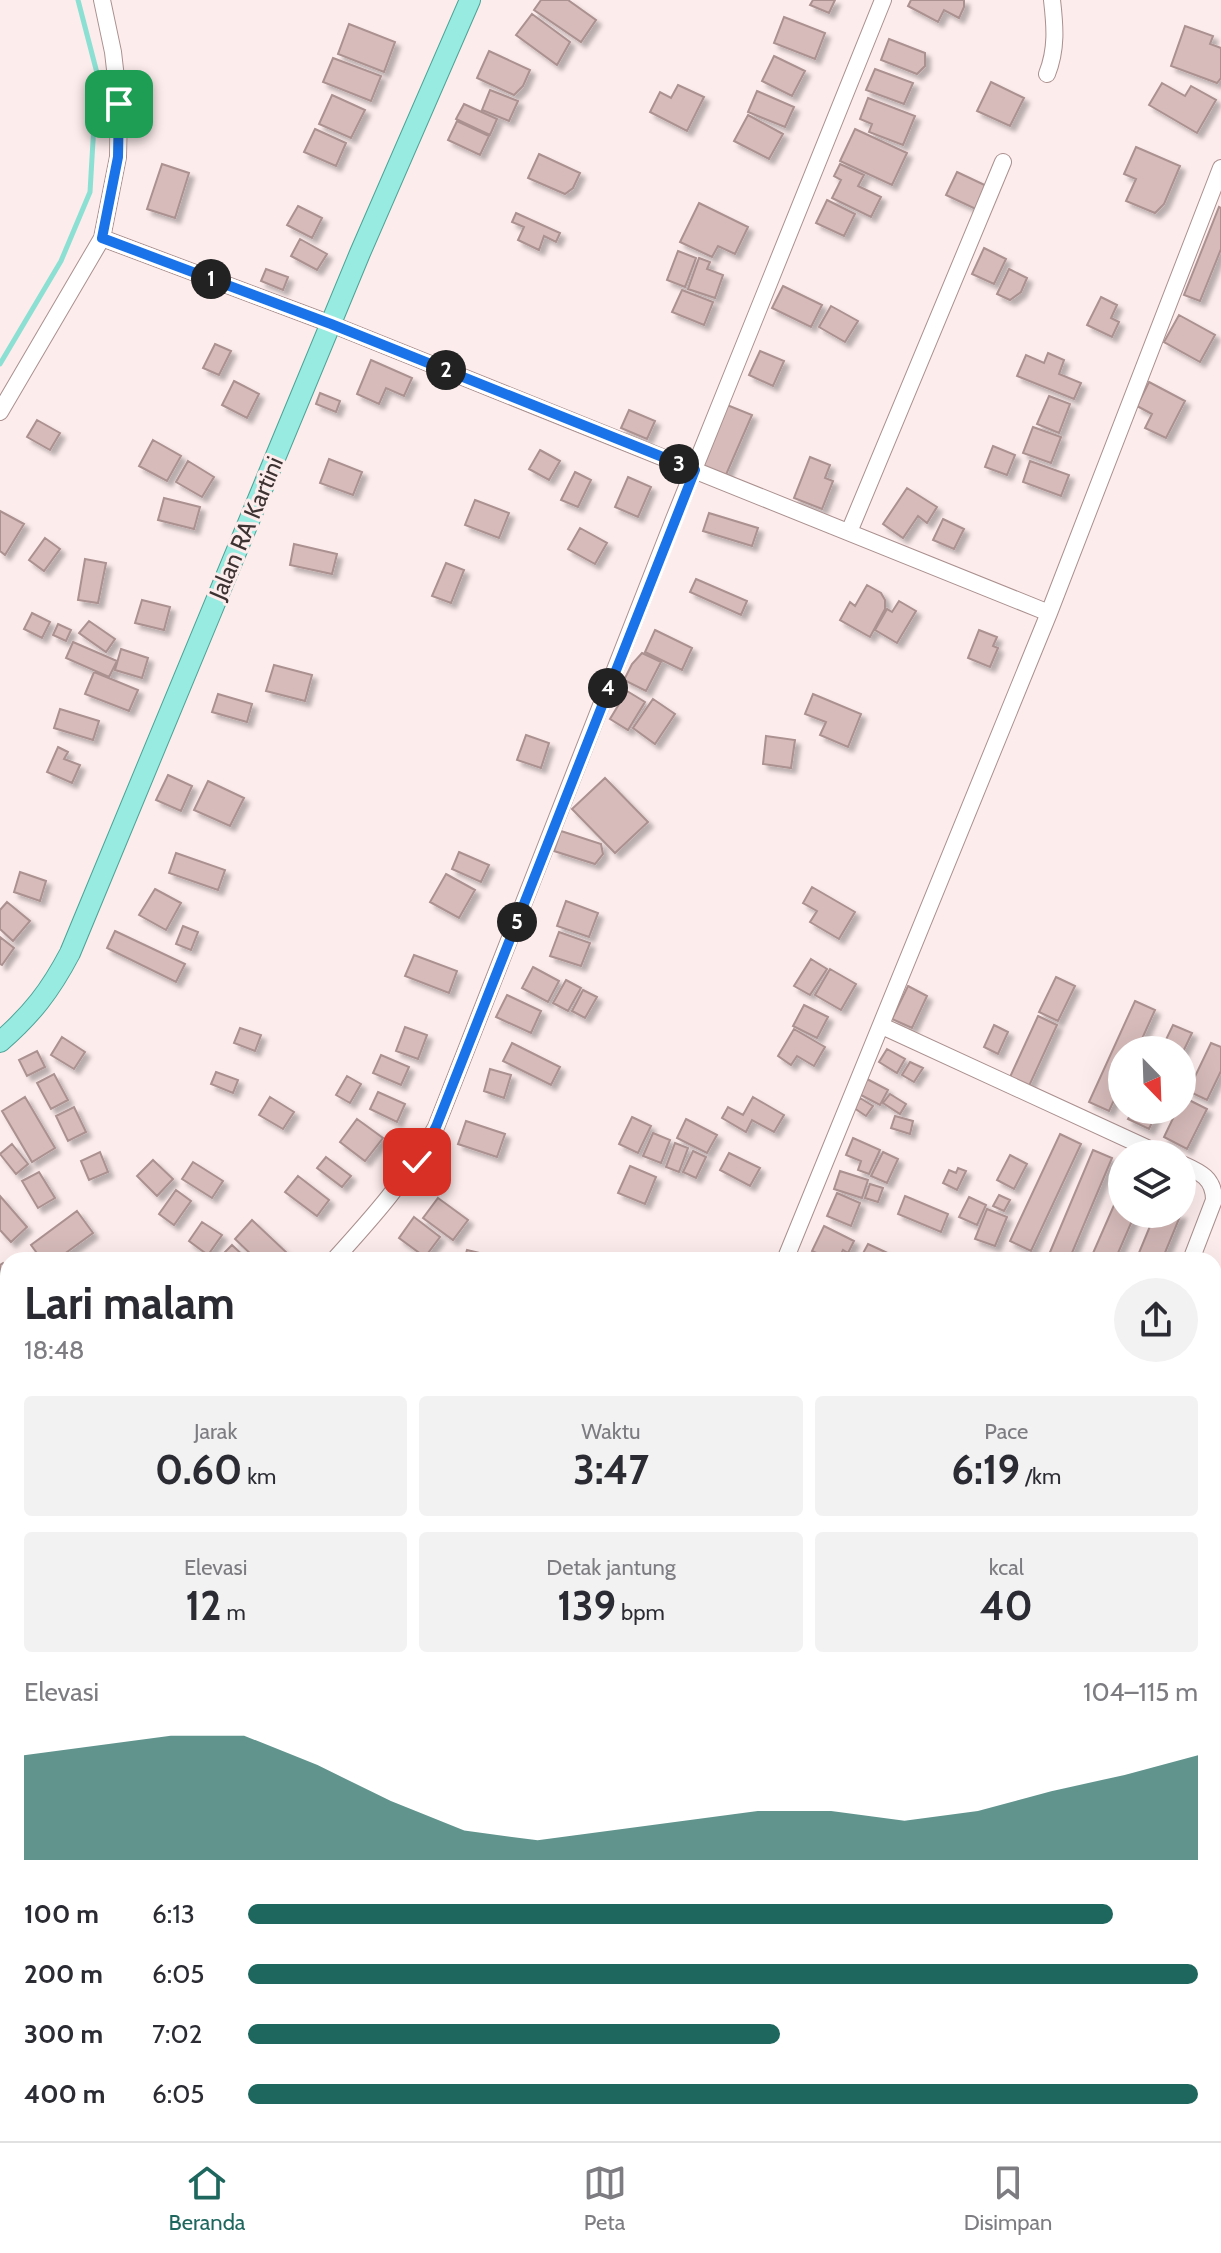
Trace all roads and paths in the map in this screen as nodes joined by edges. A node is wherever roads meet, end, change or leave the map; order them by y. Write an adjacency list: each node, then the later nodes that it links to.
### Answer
1 (102, 0): 8 (street)
2 (469, 0): 9 (main road, Jalan RA Kartini)
3 (883, 0): 11 (street)
4 (1052, 0): 5 (street)
5 (1047, 74)
6 (1003, 162): 12 (street)
7 (1221, 168): 13 (street)
8 (102, 238): 9 (street); 10 (street)
9 (331, 324): 11 (street); 15 (main road, Jalan RA Kartini)
10 (0, 412)
11 (695, 470): 12 (street); 18 (street)
12 (849, 532): 13 (street)
13 (1049, 613): 14 (street)
14 (882, 1026): 16 (street); 19 (street)
15 (0, 1042)
16 (1130, 1140)
17 (1196, 1171): 20 (street)
18 (341, 1252)
19 (788, 1252)
20 (1194, 1252)

